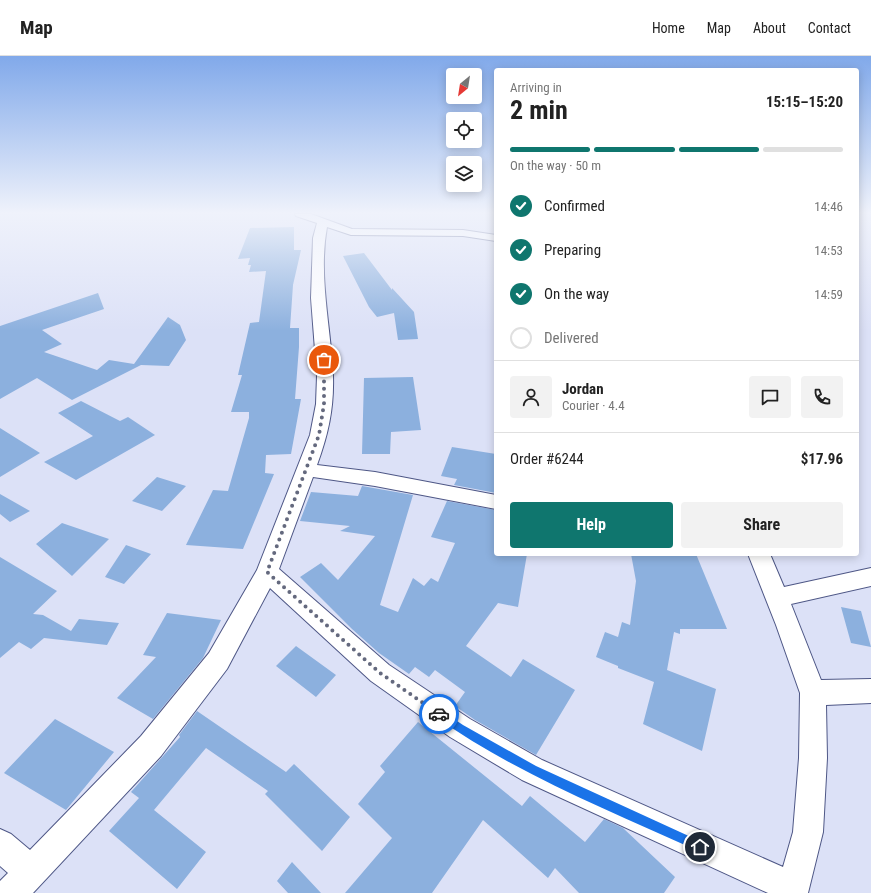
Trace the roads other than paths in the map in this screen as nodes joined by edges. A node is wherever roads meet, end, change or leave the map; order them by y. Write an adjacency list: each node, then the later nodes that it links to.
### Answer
1 (319, 253): 2 (street)
2 (306, 470): 3 (street); 5 (street)
3 (494, 502)
4 (760, 556): 7 (street)
5 (267, 572): 11 (street); 12 (street)
6 (871, 577): 7 (street)
7 (777, 598): 9 (street)
8 (871, 691): 9 (street)
9 (812, 693): 12 (street)
10 (0, 845): 11 (street)
11 (21, 883)
12 (793, 890)

